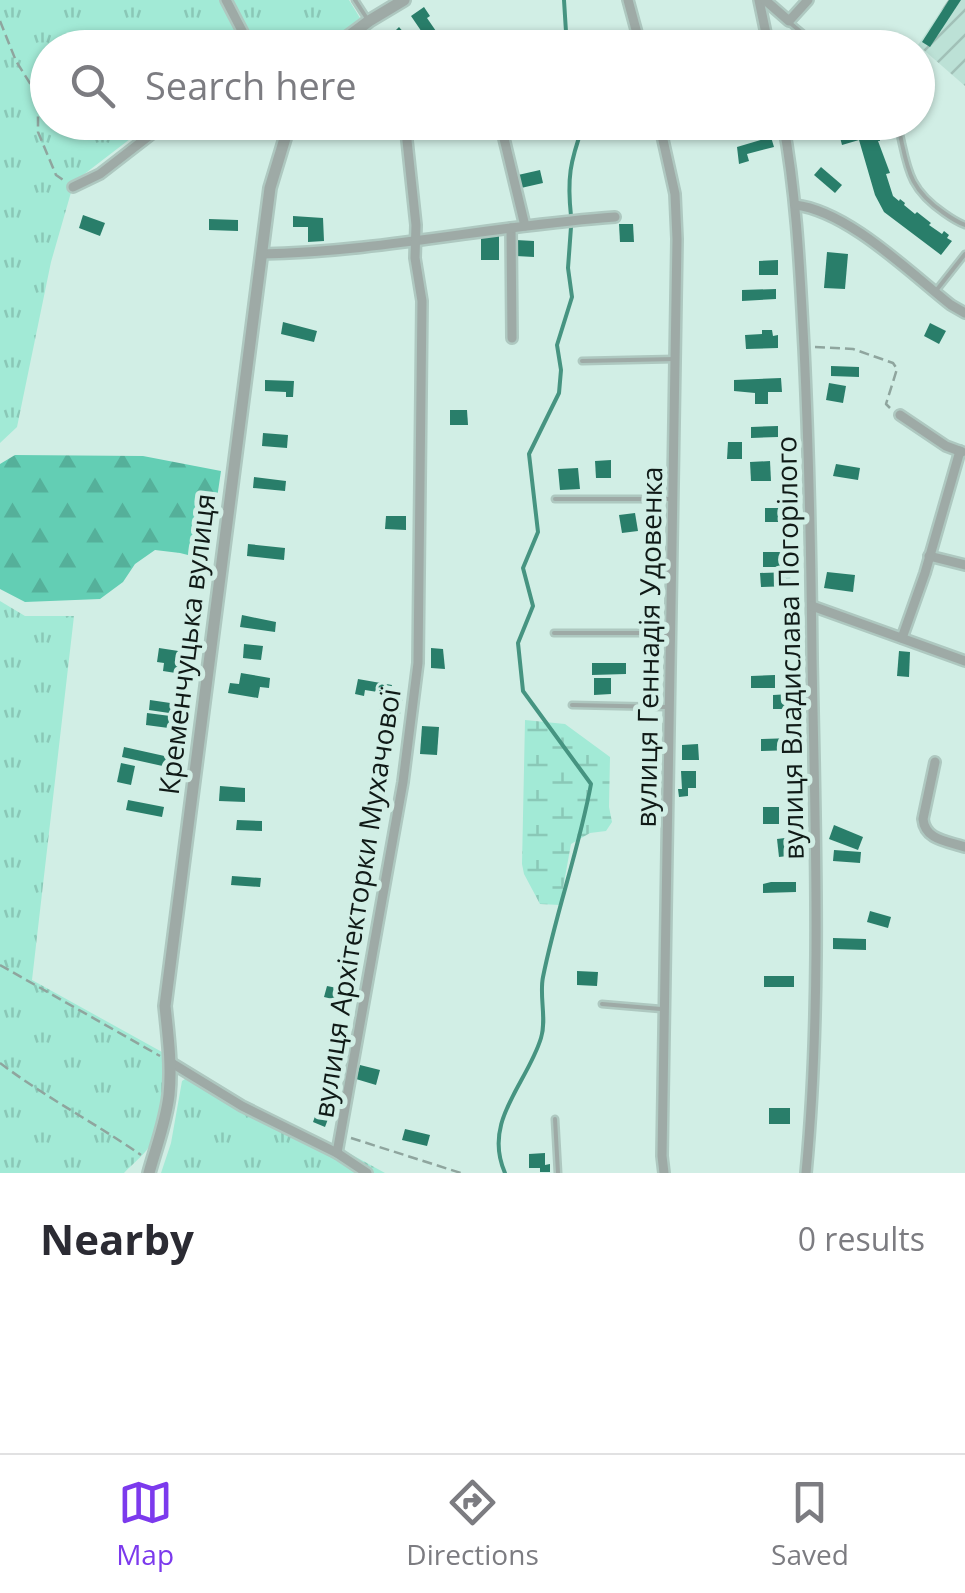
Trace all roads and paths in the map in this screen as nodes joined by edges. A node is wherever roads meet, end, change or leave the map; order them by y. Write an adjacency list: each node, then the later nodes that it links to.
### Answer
1 (226, 0): 10 (street)
2 (356, 0): 8 (lane)
3 (404, 0): 8 (street)
4 (628, 0): 12 (street)
5 (762, 0): 9 (street); 13 (street)
6 (808, 0): 9 (street)
7 (0, 21): 15 (path)
8 (368, 21): 11 (street)
9 (789, 21): 14 (lane)
10 (242, 30)
11 (356, 30)
12 (636, 30)
13 (766, 30)
14 (799, 30)
15 (30, 83)
16 (41, 140): 24 (path)
17 (144, 140): 24 (street)
18 (285, 140): 31 (street, Кременчуцька вулиця)
19 (406, 140): 30 (street, вулиця Архітекторки Мухачової)
20 (504, 140): 28 (street)
21 (663, 140): 37 (street, вулиця Геннадія Удовенка)
22 (786, 140): 25 (street, вулиця Владислава Погорілого)
23 (902, 140): 27 (lane)
24 (73, 188)
25 (795, 205): 33 (street); 36 (street, вулиця Владислава Погорілого)
26 (615, 217): 28 (street)
27 (965, 225)
28 (525, 226): 29 (street)
29 (511, 228): 30 (street); 35 (street)
30 (415, 240): 31 (street); 60 (street, вулиця Архітекторки Мухачової)
31 (261, 254): 57 (street, Кременчуцька вулиця)
32 (965, 254): 33 (lane)
33 (935, 292): 34 (street)
34 (965, 313)
35 (512, 338)
36 (804, 346): 39 (path); 45 (street, вулиця Владислава Погорілого)
37 (675, 359): 38 (lane); 41 (street, вулиця Геннадія Удовенка)
38 (582, 361)
39 (900, 415): 40 (street)
40 (963, 452): 43 (street)
41 (673, 499): 42 (lane); 46 (street, вулиця Геннадія Удовенка)
42 (555, 500)
43 (929, 556): 44 (street); 48 (street)
44 (965, 565)
45 (812, 606): 48 (street); 67 (street, вулиця Владислава Погорілого)
46 (671, 633): 47 (lane); 51 (street, вулиця Геннадія Удовенка)
47 (554, 634)
48 (902, 638): 49 (street)
49 (965, 661)
50 (572, 705): 51 (lane)
51 (670, 708): 56 (street, вулиця Геннадія Удовенка)
52 (935, 762): 53 (street)
53 (965, 847)
54 (0, 965): 57 (path)
55 (602, 1004): 56 (lane)
56 (666, 1010): 66 (street, вулиця Геннадія Удовенка)
57 (170, 1062): 61 (street); 62 (street, Кременчуцька вулиця)
58 (0, 1063): 62 (path)
59 (555, 1119): 65 (lane)
60 (340, 1135): 61 (street, вулиця Архітекторки Мухачової); 64 (path)
61 (337, 1153): 63 (street)
62 (151, 1168)
63 (367, 1173)
64 (462, 1173)
65 (558, 1173)
66 (664, 1173)
67 (806, 1173)

